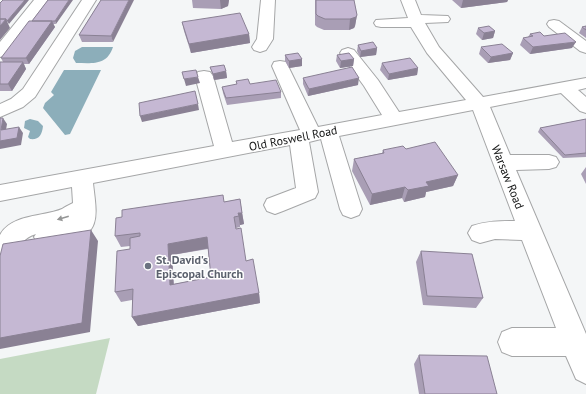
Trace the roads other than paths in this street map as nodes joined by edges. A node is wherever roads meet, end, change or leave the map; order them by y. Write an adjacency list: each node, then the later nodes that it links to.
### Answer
1 (42, 0): 10 (street)
2 (89, 0): 18 (street)
3 (268, 0): 8 (street)
4 (413, 14): 5 (street); 6 (street); 16 (street, Warsaw Road)
5 (443, 19)
6 (381, 23)
7 (554, 24): 9 (street)
8 (260, 48)
9 (586, 48)
10 (0, 52)
11 (348, 53): 19 (street)
12 (280, 66): 20 (street)
13 (204, 76): 21 (street)
14 (586, 82): 15 (street, Old Roswell Road)
15 (565, 87): 16 (street, Old Roswell Road); 17 (street)
16 (479, 103): 19 (street, Old Roswell Road); 23 (street, Warsaw Road)
17 (586, 107)
18 (0, 111)
19 (394, 118): 20 (street, Old Roswell Road)
20 (313, 134): 21 (street, Old Roswell Road); 26 (street); 27 (street)
21 (225, 152): 24 (street, Old Roswell Road)
22 (549, 162): 23 (street)
23 (502, 163): 28 (street, Warsaw Road)
24 (82, 177): 25 (street, Old Roswell Road); 30 (street, one-way to 30)
25 (0, 193)
26 (275, 206)
27 (351, 209)
28 (530, 231): 29 (street); 32 (street, Warsaw Road)
29 (480, 233)
30 (4, 252)
31 (512, 342): 32 (street)
32 (575, 342): 33 (street, Warsaw Road)
33 (586, 369)

